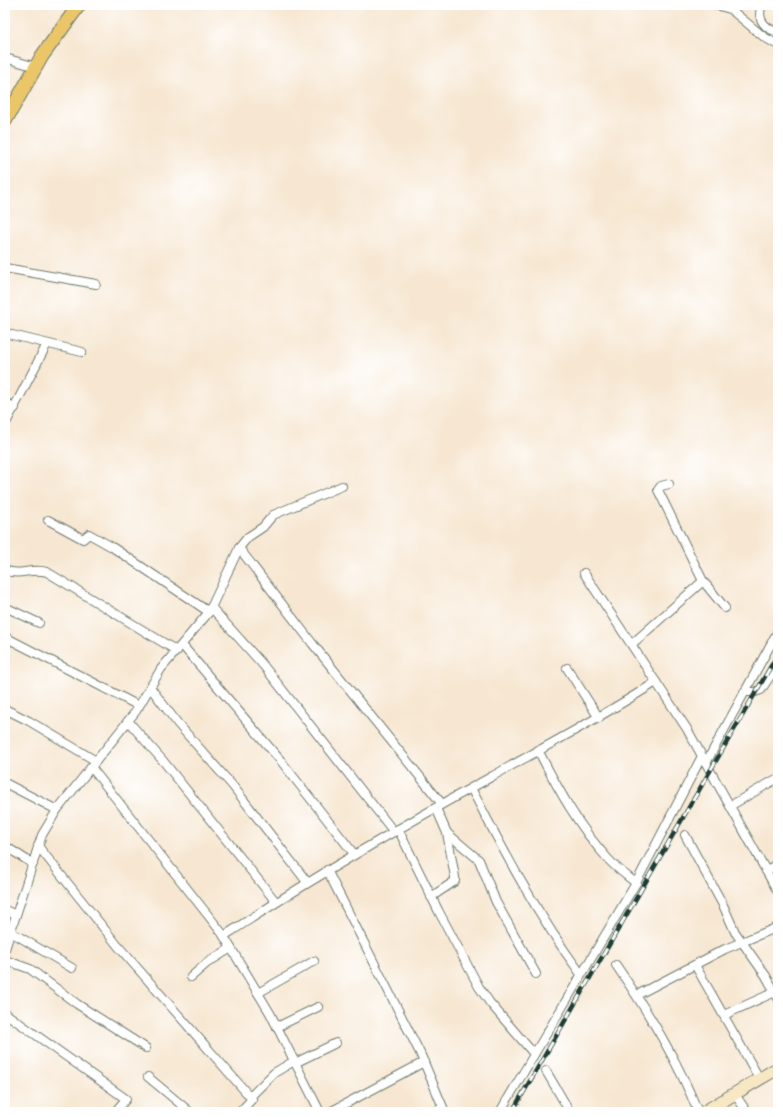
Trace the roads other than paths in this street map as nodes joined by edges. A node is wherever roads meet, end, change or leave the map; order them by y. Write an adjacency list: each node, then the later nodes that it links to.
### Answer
1 (79, 5): 7 (main road)
2 (716, 5): 5 (street)
3 (762, 5): 4 (street)
4 (778, 32)
5 (778, 45)
6 (5, 58): 7 (street)
7 (36, 67): 8 (main road)
8 (6, 119)
9 (5, 268): 10 (street)
10 (96, 284)
11 (5, 332): 12 (street)
12 (47, 344): 13 (street); 15 (street)
13 (82, 352)
14 (5, 402): 15 (street)
15 (15, 408): 16 (street)
16 (7, 421)
17 (669, 484): 23 (street)
18 (342, 486): 20 (street)
19 (48, 520): 26 (street)
20 (239, 548): 26 (street); 47 (street)
21 (5, 570): 31 (street)
22 (584, 573): 30 (street)
23 (703, 581): 25 (street); 30 (street)
24 (5, 607): 27 (street)
25 (725, 608)
26 (210, 609): 31 (street); 50 (street)
27 (39, 623)
28 (778, 631): 36 (street)
29 (5, 637): 37 (street)
30 (632, 644): 34 (street)
31 (180, 648): 35 (street); 55 (street)
32 (777, 667): 36 (street)
33 (567, 668): 39 (street)
34 (656, 682): 39 (street); 42 (street)
35 (150, 687): 37 (street); 60 (street)
36 (744, 692): 42 (street)
37 (139, 706): 40 (street)
38 (5, 709): 43 (street)
39 (599, 718): 41 (street)
40 (128, 721): 43 (street); 64 (street)
41 (538, 750): 46 (street); 61 (street)
42 (704, 760): 48 (street); 61 (street)
43 (94, 764): 49 (street); 69 (street)
44 (778, 778): 48 (street)
45 (5, 783): 49 (street)
46 (471, 788): 47 (street); 79 (street)
47 (439, 806): 50 (street); 51 (street)
48 (730, 806): 59 (street)
49 (56, 810): 54 (street)
50 (396, 830): 55 (street); 63 (street)
51 (447, 833): 63 (street); 78 (street)
52 (685, 835): 70 (street)
53 (5, 846): 57 (street)
54 (38, 846): 57 (street); 98 (street)
55 (354, 854): 58 (street)
56 (778, 863): 59 (street)
57 (33, 864): 66 (street)
58 (327, 870): 60 (street); 92 (street)
59 (766, 871): 62 (street)
60 (308, 882): 64 (street)
61 (636, 883): 79 (street)
62 (778, 892)
63 (431, 897): 90 (street)
64 (276, 902): 69 (street)
65 (5, 910): 66 (street)
66 (16, 915): 68 (street)
67 (778, 927): 70 (street)
68 (11, 932): 72 (street); 77 (street)
69 (224, 936): 71 (street)
70 (742, 942): 76 (street); 83 (street)
71 (231, 948): 80 (street); 81 (street)
72 (5, 949)
73 (5, 960): 89 (street)
74 (314, 961): 81 (street)
75 (616, 965): 82 (street)
76 (695, 965): 82 (street); 86 (street)
77 (72, 968)
78 (536, 974)
79 (581, 974): 90 (street)
80 (191, 977)
81 (258, 993): 87 (street)
82 (637, 995): 108 (street)
83 (776, 995): 86 (street)
84 (318, 1007): 87 (street)
85 (5, 1013): 100 (street)
86 (724, 1015): 96 (street)
87 (277, 1027): 91 (street)
88 (336, 1043): 91 (street)
89 (146, 1048)
90 (534, 1054): 106 (street)
91 (295, 1062): 98 (street); 103 (street)
92 (424, 1062): 99 (street); 104 (street)
93 (778, 1068): 96 (street)
94 (546, 1071): 107 (street)
95 (148, 1077): 101 (street)
96 (759, 1078): 97 (street)
97 (734, 1093): 109 (street); 110 (street)
98 (250, 1097): 102 (street)
99 (444, 1110): 105 (street)
100 (115, 1112)
101 (190, 1112)
102 (240, 1112)
103 (320, 1112)
104 (330, 1112)
105 (434, 1112)
106 (500, 1112)
107 (570, 1112)
108 (698, 1112)
109 (704, 1112)
110 (747, 1112)

